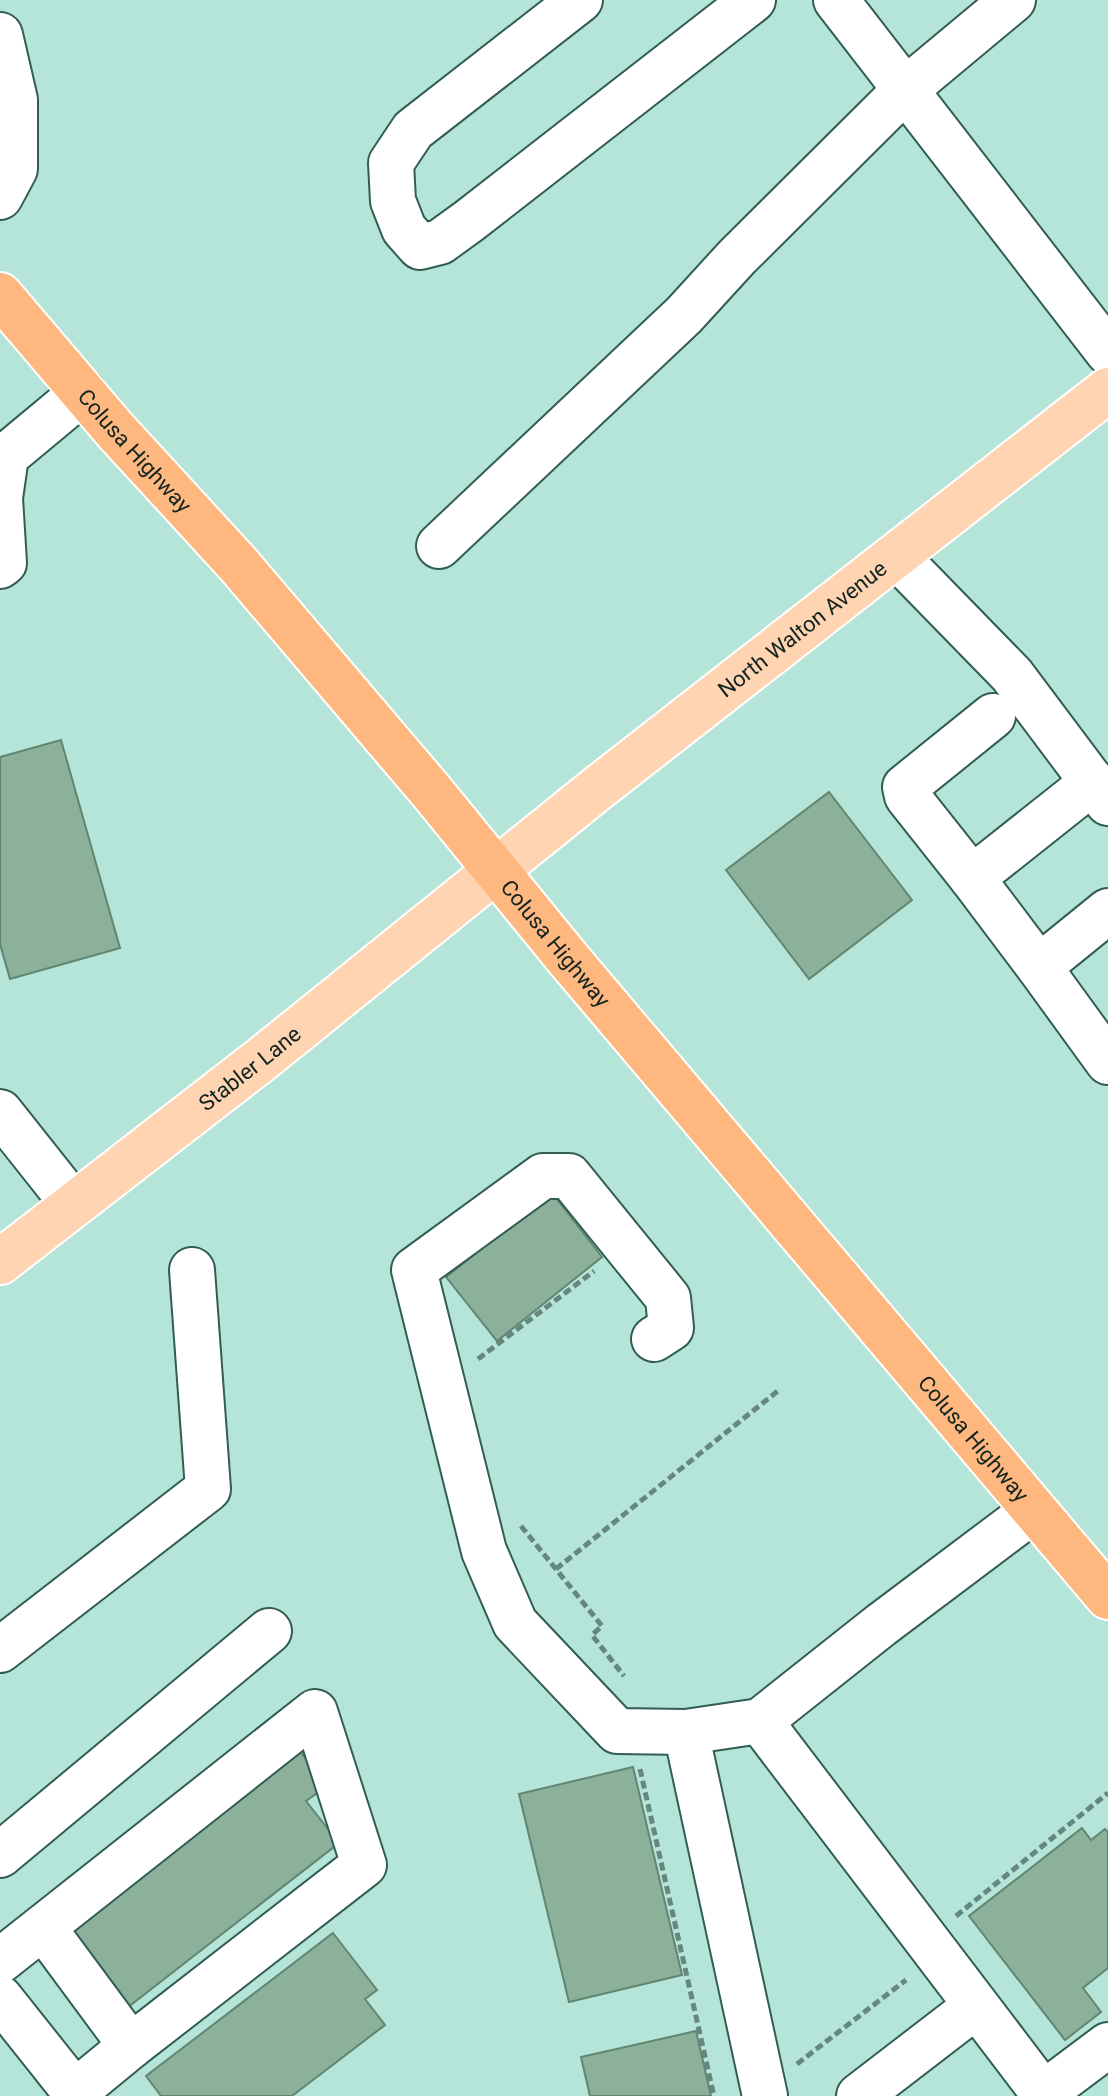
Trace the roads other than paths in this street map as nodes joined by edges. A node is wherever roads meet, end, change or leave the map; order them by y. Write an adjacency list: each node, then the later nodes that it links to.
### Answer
1 (580, 0): 2 (street)
2 (753, 0)
3 (836, 0): 6 (street)
4 (1013, 0): 6 (street)
5 (0, 35): 7 (street)
6 (905, 90): 9 (street); 13 (street)
7 (0, 197)
8 (0, 295): 11 (highway, Colusa Highway)
9 (1108, 352)
10 (1108, 390): 14 (main road, North Walton Avenue)
11 (83, 392): 12 (street); 18 (highway, Colusa Highway)
12 (0, 498): 15 (street)
13 (439, 546)
14 (896, 556): 17 (street); 18 (main road, North Walton Avenue)
15 (0, 566)
16 (993, 716): 19 (street)
17 (1100, 793): 19 (street)
18 (496, 869): 24 (main road, Stabler Lane); 28 (highway, Colusa Highway)
19 (972, 878): 21 (street)
20 (1108, 912): 21 (street)
21 (1039, 967): 22 (street)
22 (1108, 1062)
23 (0, 1112): 24 (street)
24 (73, 1204): 25 (main road, Stabler Lane)
25 (0, 1262)
26 (192, 1270): 31 (street)
27 (662, 1333): 33 (street)
28 (1034, 1510): 29 (highway, Colusa Highway); 32 (street)
29 (1108, 1597)
30 (269, 1631): 34 (street)
31 (2, 1645)
32 (760, 1721): 33 (street); 38 (street)
33 (686, 1732): 43 (street)
34 (0, 1855)
35 (43, 1927): 36 (street); 40 (street); 40 (street)
36 (0, 1961)
37 (0, 1998): 41 (street)
38 (976, 2006): 42 (street); 44 (street)
39 (1108, 2045): 42 (street)
40 (131, 2046): 41 (street)
41 (76, 2094)
42 (1042, 2095)
43 (765, 2096)
44 (859, 2096)

